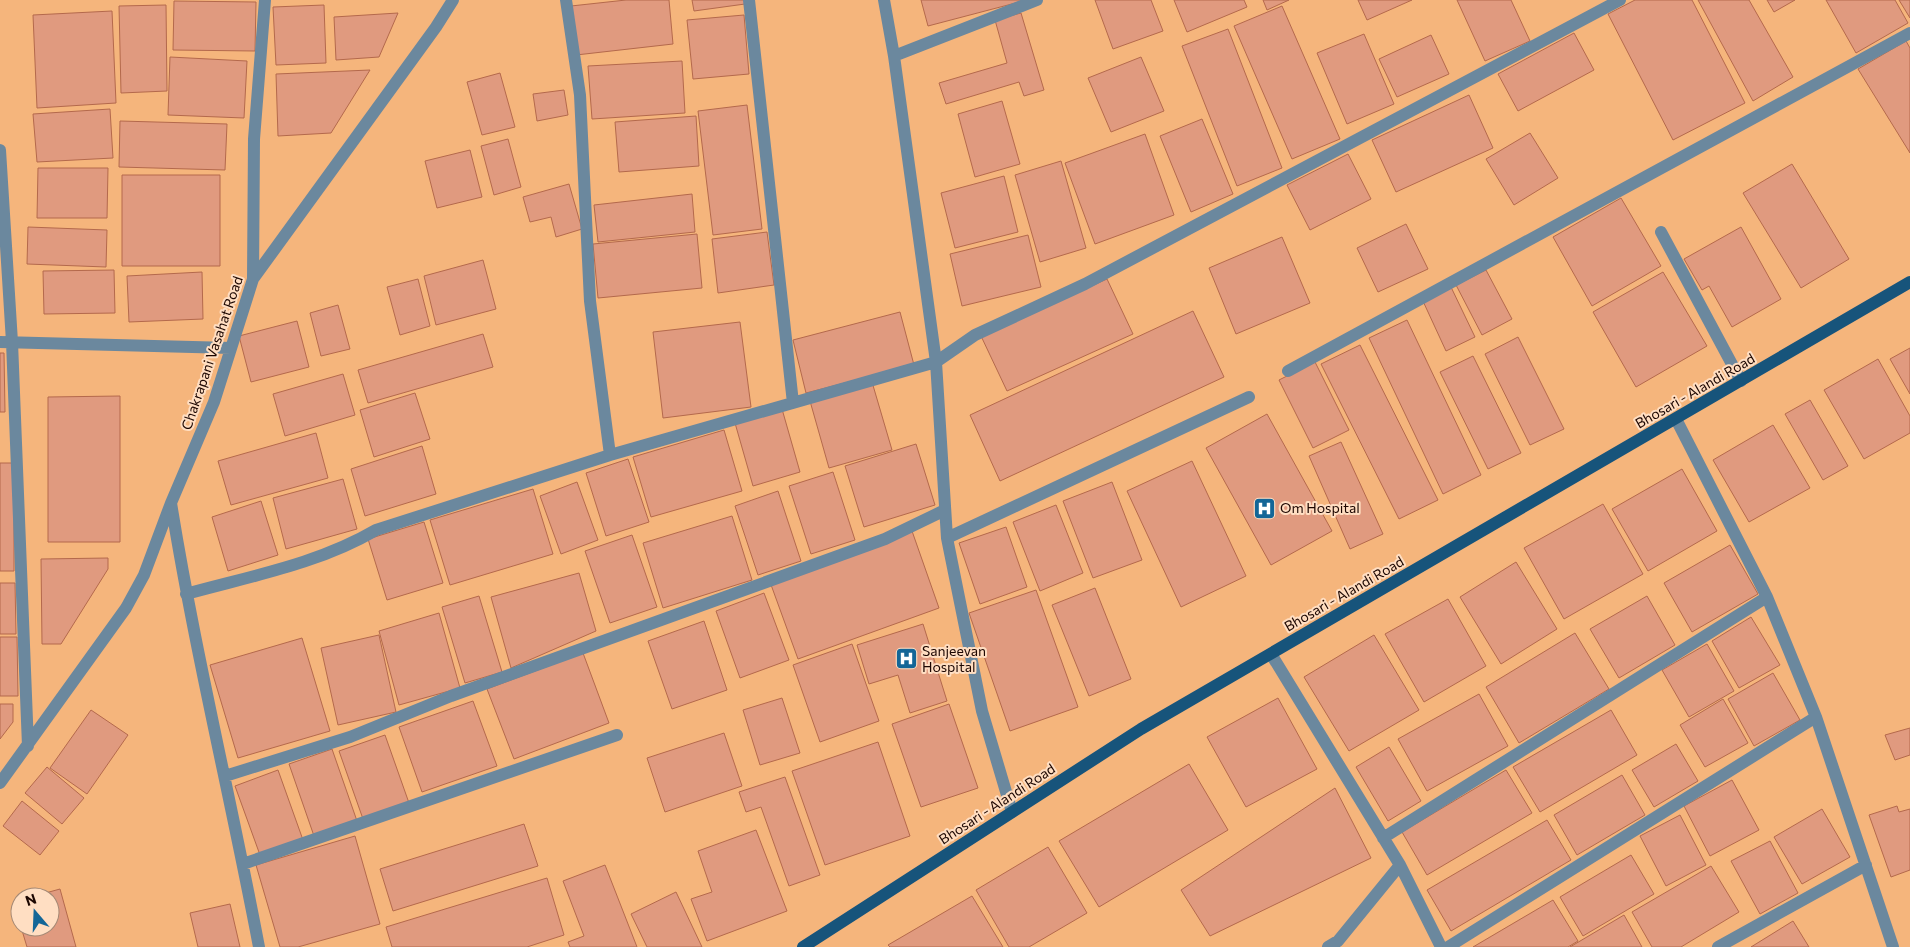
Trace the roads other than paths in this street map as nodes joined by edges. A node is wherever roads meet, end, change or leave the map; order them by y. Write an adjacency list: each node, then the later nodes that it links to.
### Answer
1 (265, 0): 12 (street)
2 (453, 0): 12 (street, Chakrapani Vasahat Road)
3 (566, 0): 22 (street)
4 (749, 0): 20 (street)
5 (884, 0): 9 (street)
6 (1037, 0): 9 (street)
7 (1620, 0): 16 (street)
8 (1910, 32): 17 (street)
9 (894, 56): 16 (street)
10 (0, 150): 14 (street)
11 (1661, 232): 18 (street)
12 (253, 279): 15 (street, Chakrapani Vasahat Road)
13 (1910, 282): 18 (main road, Bhosari - Alandi Road)
14 (6, 342): 15 (street); 31 (street)
15 (231, 348): 23 (street, Chakrapani Vasahat Road)
16 (936, 362): 20 (street); 24 (street)
17 (1288, 371)
18 (1741, 381): 21 (main road, Bhosari - Alandi Road)
19 (1249, 397): 25 (street)
20 (793, 402): 22 (street)
21 (1676, 419): 27 (street); 28 (main road, Bhosari - Alandi Road)
22 (610, 455): 26 (street)
23 (170, 503): 26 (street); 31 (street, Chakrapani Vasahat Road)
24 (945, 510): 25 (street); 32 (street)
25 (947, 538): 34 (street)
26 (186, 594): 32 (street)
27 (1767, 597): 29 (street); 35 (street)
28 (1271, 654): 34 (main road, Bhosari - Alandi Road); 35 (street)
29 (1816, 717): 38 (street); 43 (street)
30 (617, 734): 36 (street)
31 (28, 746): 33 (street, Chakrapani Vasahat Road)
32 (225, 776): 36 (street)
33 (0, 783)
34 (1012, 812): 40 (main road, Bhosari - Alandi Road)
35 (1383, 838): 37 (street)
36 (243, 864): 39 (street)
37 (1400, 865): 41 (street); 42 (street)
38 (1866, 865): 44 (street); 45 (street)
39 (259, 947)
40 (803, 947)
41 (1328, 947)
42 (1441, 947)
43 (1448, 947)
44 (1718, 947)
45 (1894, 947)

